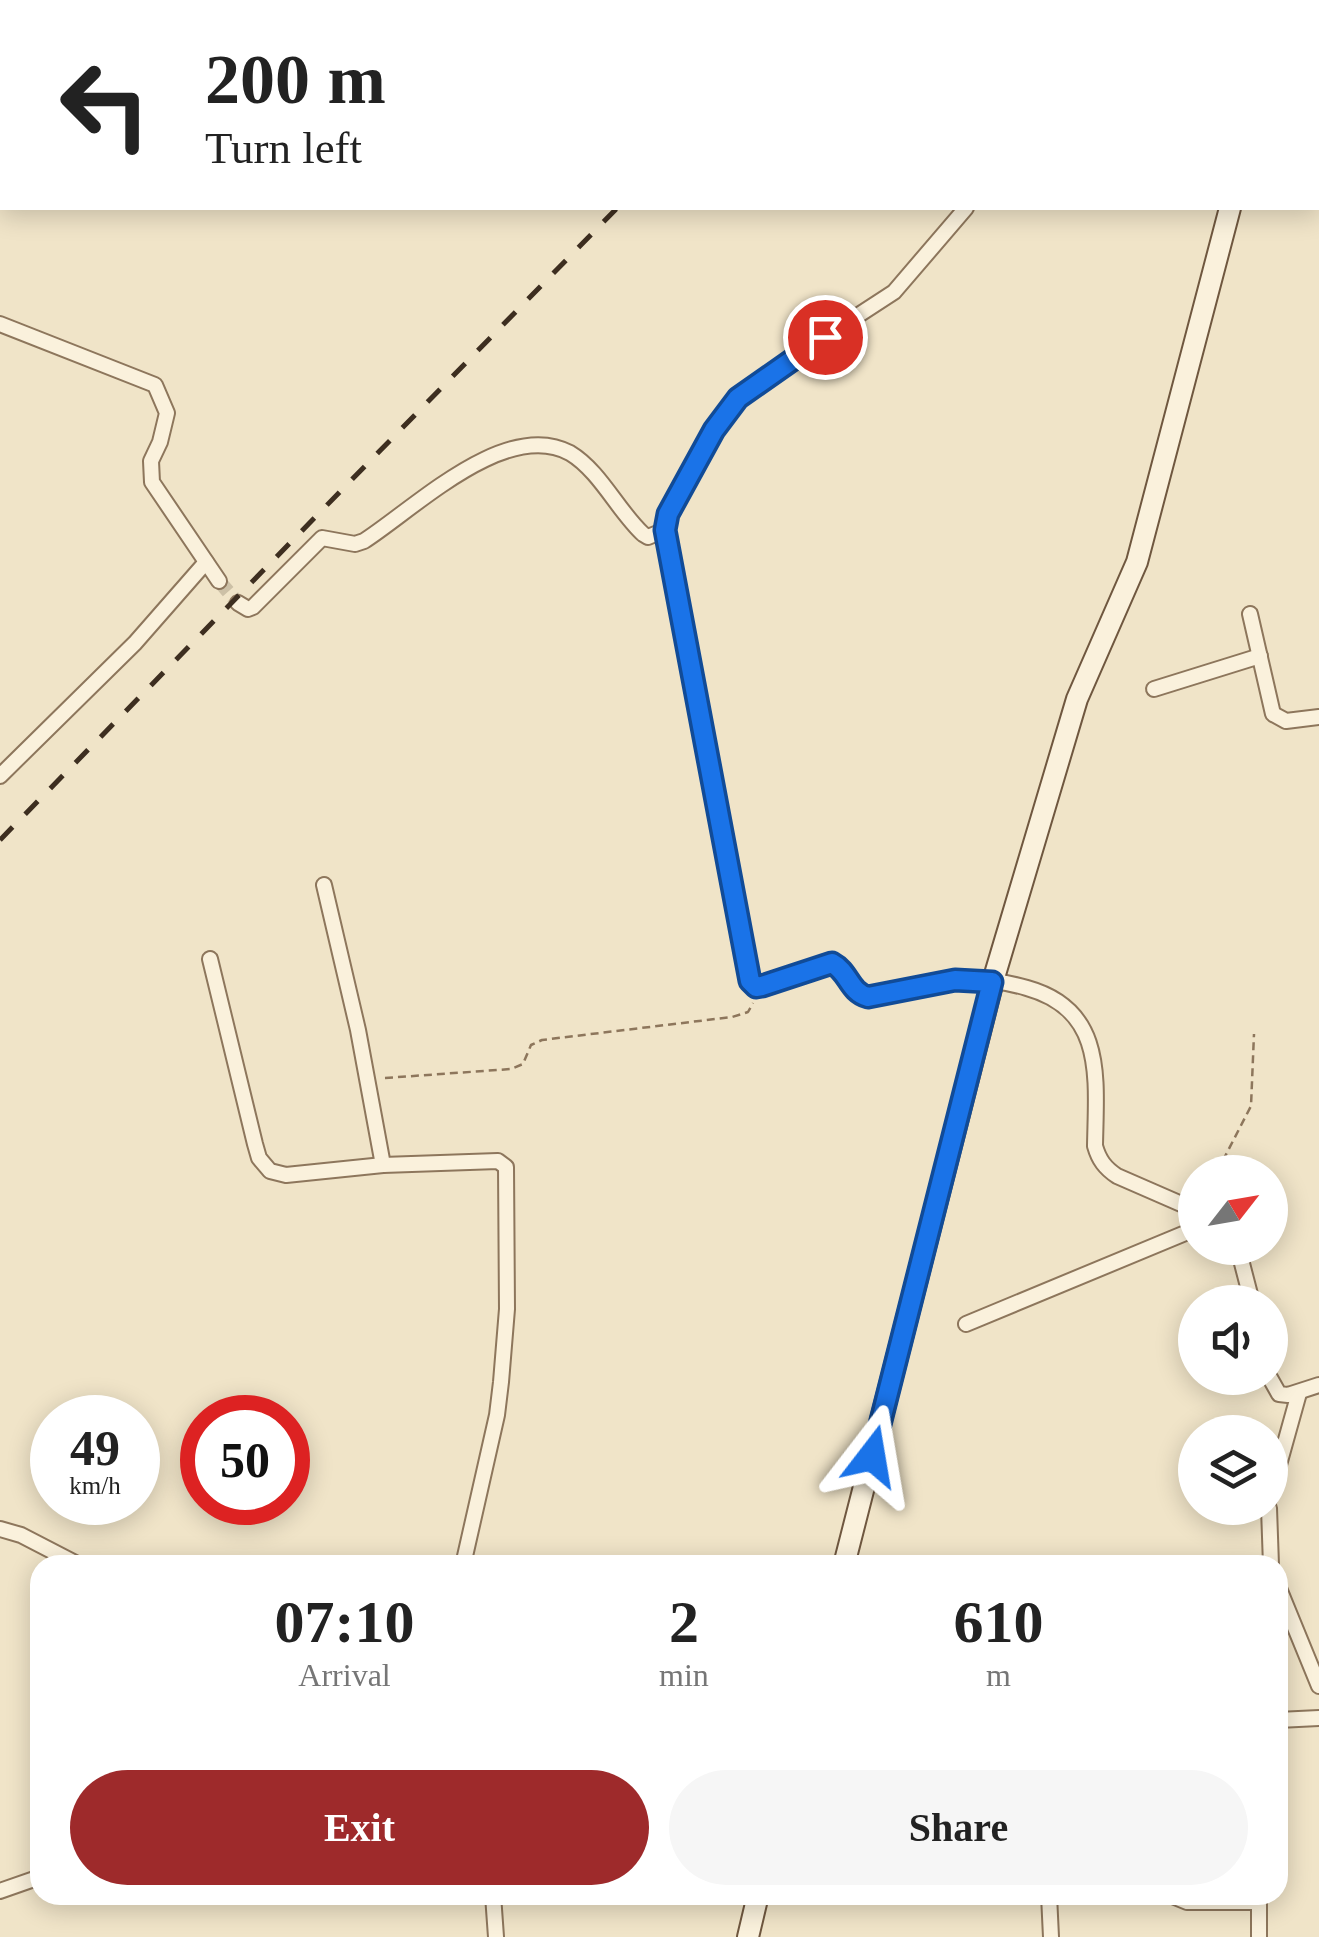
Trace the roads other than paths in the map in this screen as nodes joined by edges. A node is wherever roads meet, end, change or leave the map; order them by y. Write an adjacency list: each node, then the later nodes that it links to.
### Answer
1 (964, 210): 4 (street)
2 (1229, 210): 15 (main road)
3 (0, 324): 5 (street)
4 (665, 530): 7 (street); 15 (street)
5 (206, 562): 6 (street); 12 (street)
6 (218, 581)
7 (238, 603)
8 (1250, 614): 9 (street)
9 (1260, 656): 10 (street); 11 (street)
10 (1154, 689)
11 (1319, 717)
12 (0, 776)
13 (324, 886): 16 (street)
14 (210, 959): 16 (street)
15 (992, 982): 17 (street); 28 (main road)
16 (383, 1165): 27 (street)
17 (1178, 1203)
18 (1178, 1235): 19 (street)
19 (966, 1324)
20 (1319, 1384): 21 (street)
21 (1299, 1392): 22 (street); 23 (street)
22 (1288, 1393)
23 (1288, 1432)
24 (1270, 1525): 29 (street)
25 (0, 1529): 26 (street)
26 (61, 1555)
27 (465, 1555)
28 (847, 1555)
29 (1271, 1555)
30 (1288, 1610): 31 (street)
31 (1319, 1686)
32 (1319, 1718): 33 (street)
33 (1288, 1720)
34 (30, 1881): 35 (street)
35 (0, 1891)
36 (493, 1905): 40 (street)
37 (756, 1905): 41 (main road)
38 (1049, 1905): 42 (street)
39 (1259, 1905): 43 (street)
40 (496, 1937)
41 (748, 1937)
42 (1051, 1937)
43 (1259, 1937)

